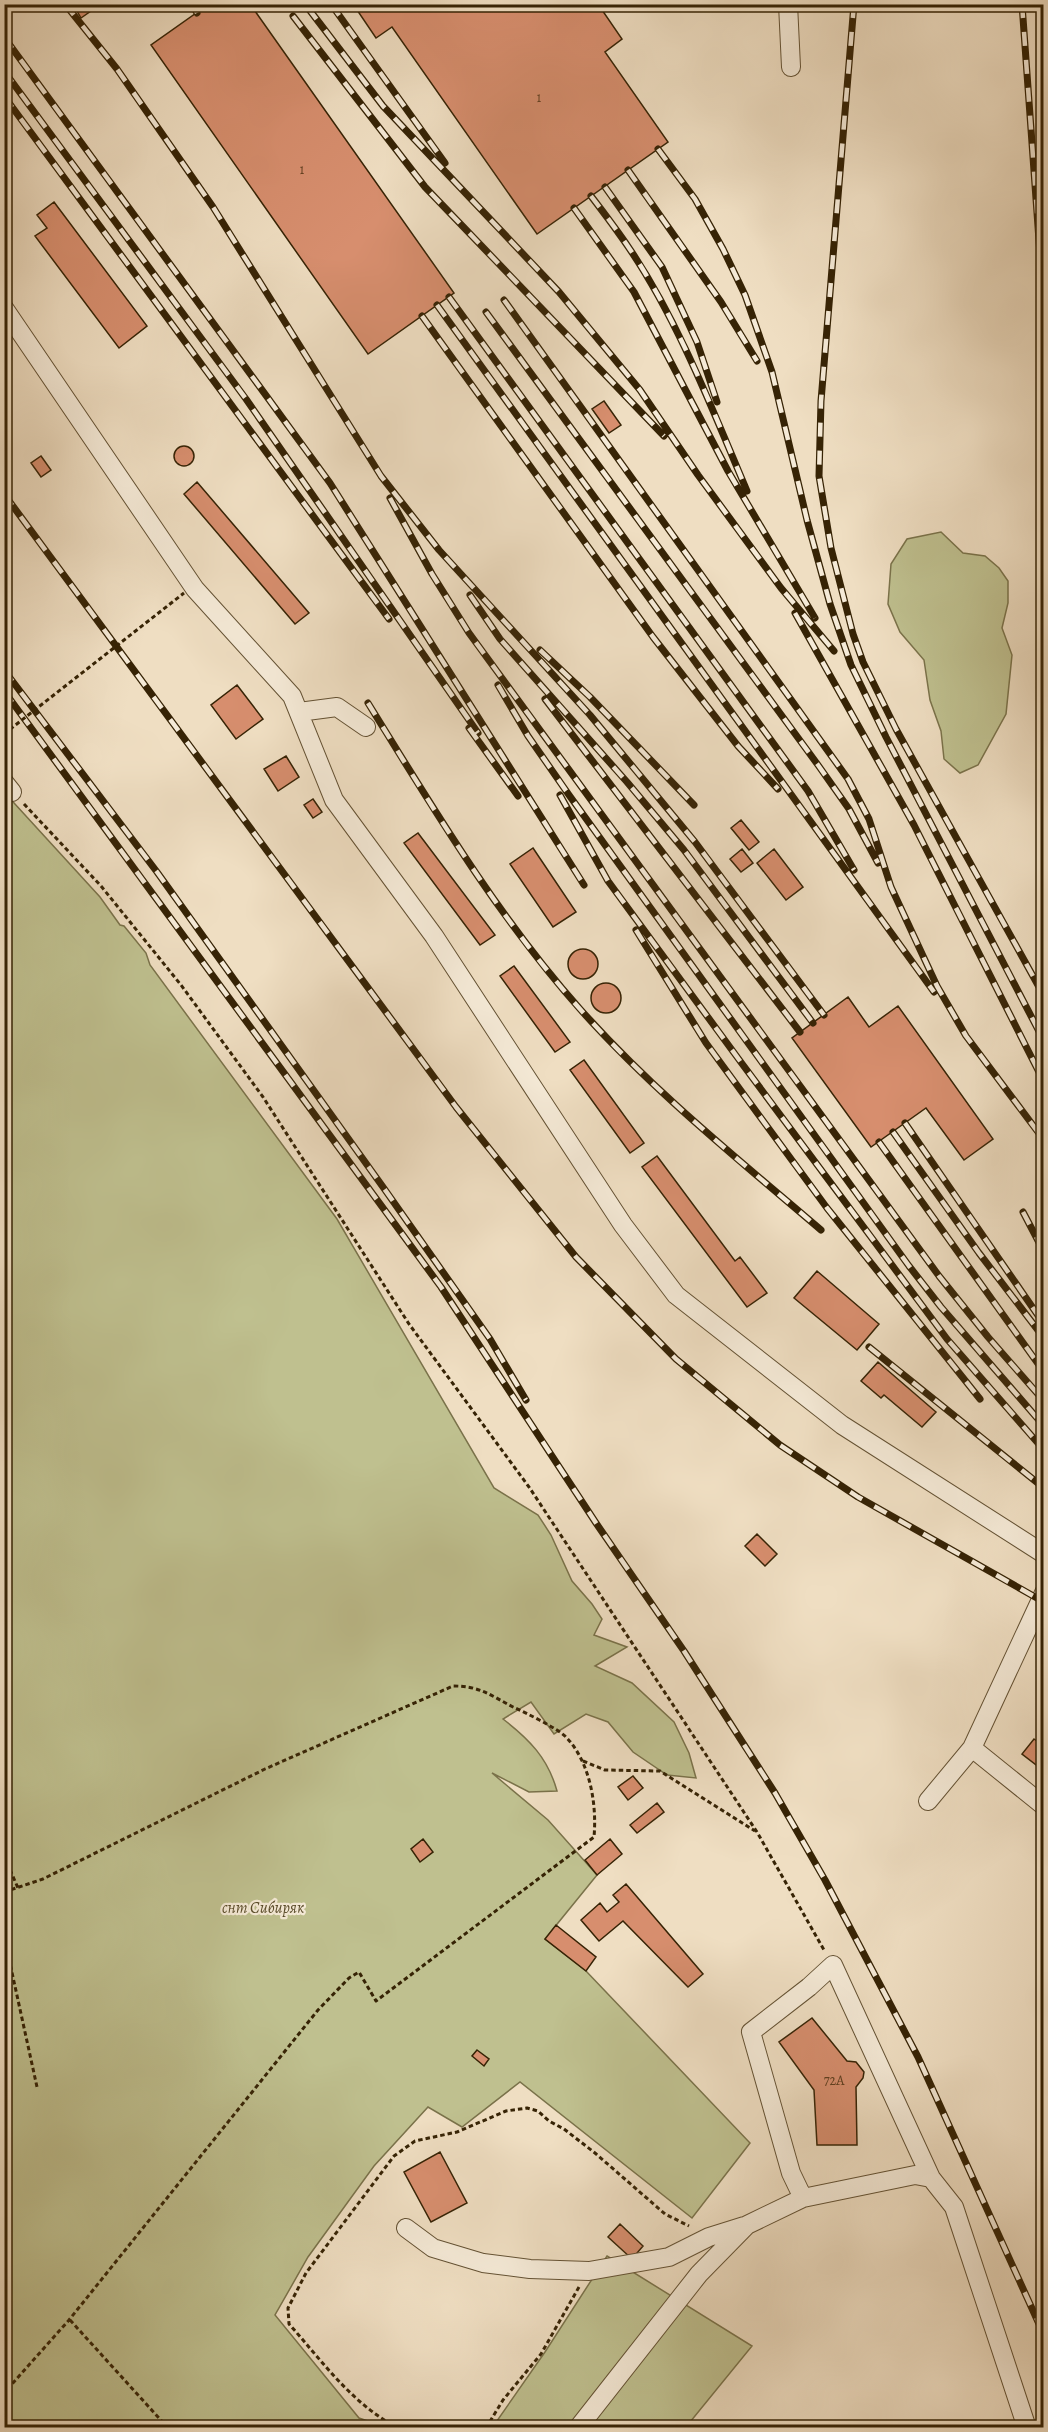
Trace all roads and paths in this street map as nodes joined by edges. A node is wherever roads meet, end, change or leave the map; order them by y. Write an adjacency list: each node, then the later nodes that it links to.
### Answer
1 (788, 4): 2 (street)
2 (791, 67)
3 (4, 308): 5 (street)
4 (184, 593): 7 (path, bridge)
5 (299, 712): 6 (street); 9 (street)
6 (366, 727)
7 (4, 734)
8 (8, 787): 15 (path)
9 (1044, 1554)
10 (1044, 1593): 11 (street)
11 (972, 1748): 13 (street); 14 (street)
12 (581, 1761): 15 (path); 17 (path); 28 (path)
13 (928, 1802)
14 (1044, 1806)
15 (757, 1832): 20 (path)
16 (4, 1856): 17 (path)
17 (18, 1888): 18 (path)
18 (4, 1892)
19 (4, 1936): 21 (path)
20 (833, 1965): 22 (street); 23 (street)
21 (37, 2087)
22 (931, 2178): 23 (street); 34 (street)
23 (803, 2198): 24 (street)
24 (747, 2225): 26 (street); 33 (street)
25 (406, 2228): 27 (street)
26 (709, 2237): 27 (street); 31 (path)
27 (589, 2271): 32 (path)
28 (69, 2320): 29 (path); 30 (path)
29 (4, 2393)
30 (168, 2427)
31 (398, 2427)
32 (486, 2427)
33 (578, 2427)
34 (1027, 2427)

